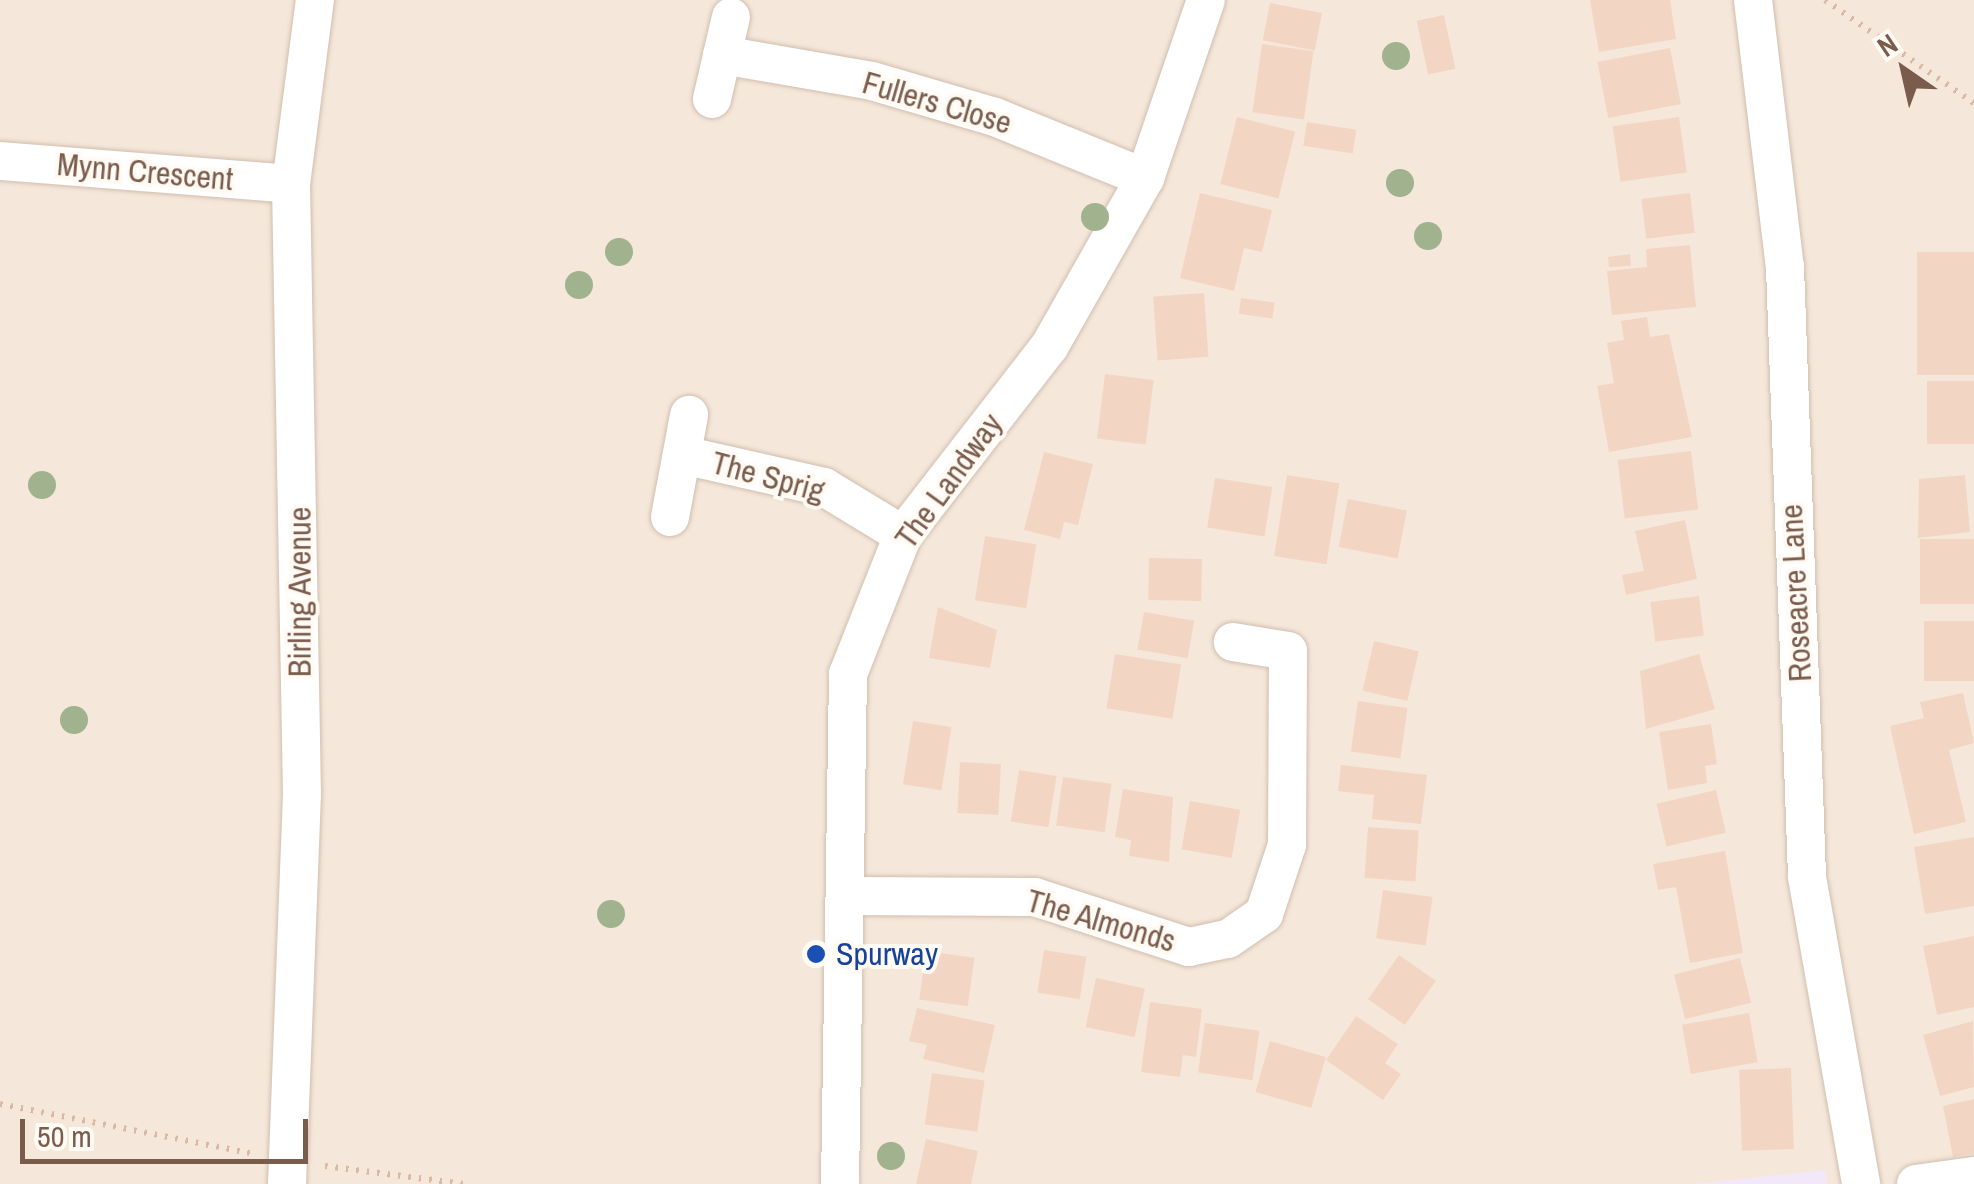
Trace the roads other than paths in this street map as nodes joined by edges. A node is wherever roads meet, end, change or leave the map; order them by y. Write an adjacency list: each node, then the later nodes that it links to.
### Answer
1 (315, 0): 9 (street, Birling Avenue)
2 (1206, 0): 8 (street, The Landway)
3 (1753, 0): 19 (street, Roseacre Lane)
4 (731, 18): 5 (street)
5 (722, 55): 6 (street); 8 (street, Fullers Close)
6 (712, 99)
7 (0, 162): 9 (street, Mynn Crescent)
8 (1145, 178): 13 (street, The Landway)
9 (291, 184): 16 (street, Birling Avenue)
10 (689, 415): 11 (street, The Sprig)
11 (683, 455): 12 (street, The Sprig); 13 (street, The Sprig)
12 (670, 516)
13 (903, 535): 15 (street, The Landway)
14 (1233, 642): 15 (street, The Almonds)
15 (846, 896): 18 (street, The Landway)
16 (290, 1173)
17 (1974, 1176): 20 (street)
18 (840, 1184)
19 (1861, 1184)
20 (1916, 1184)

